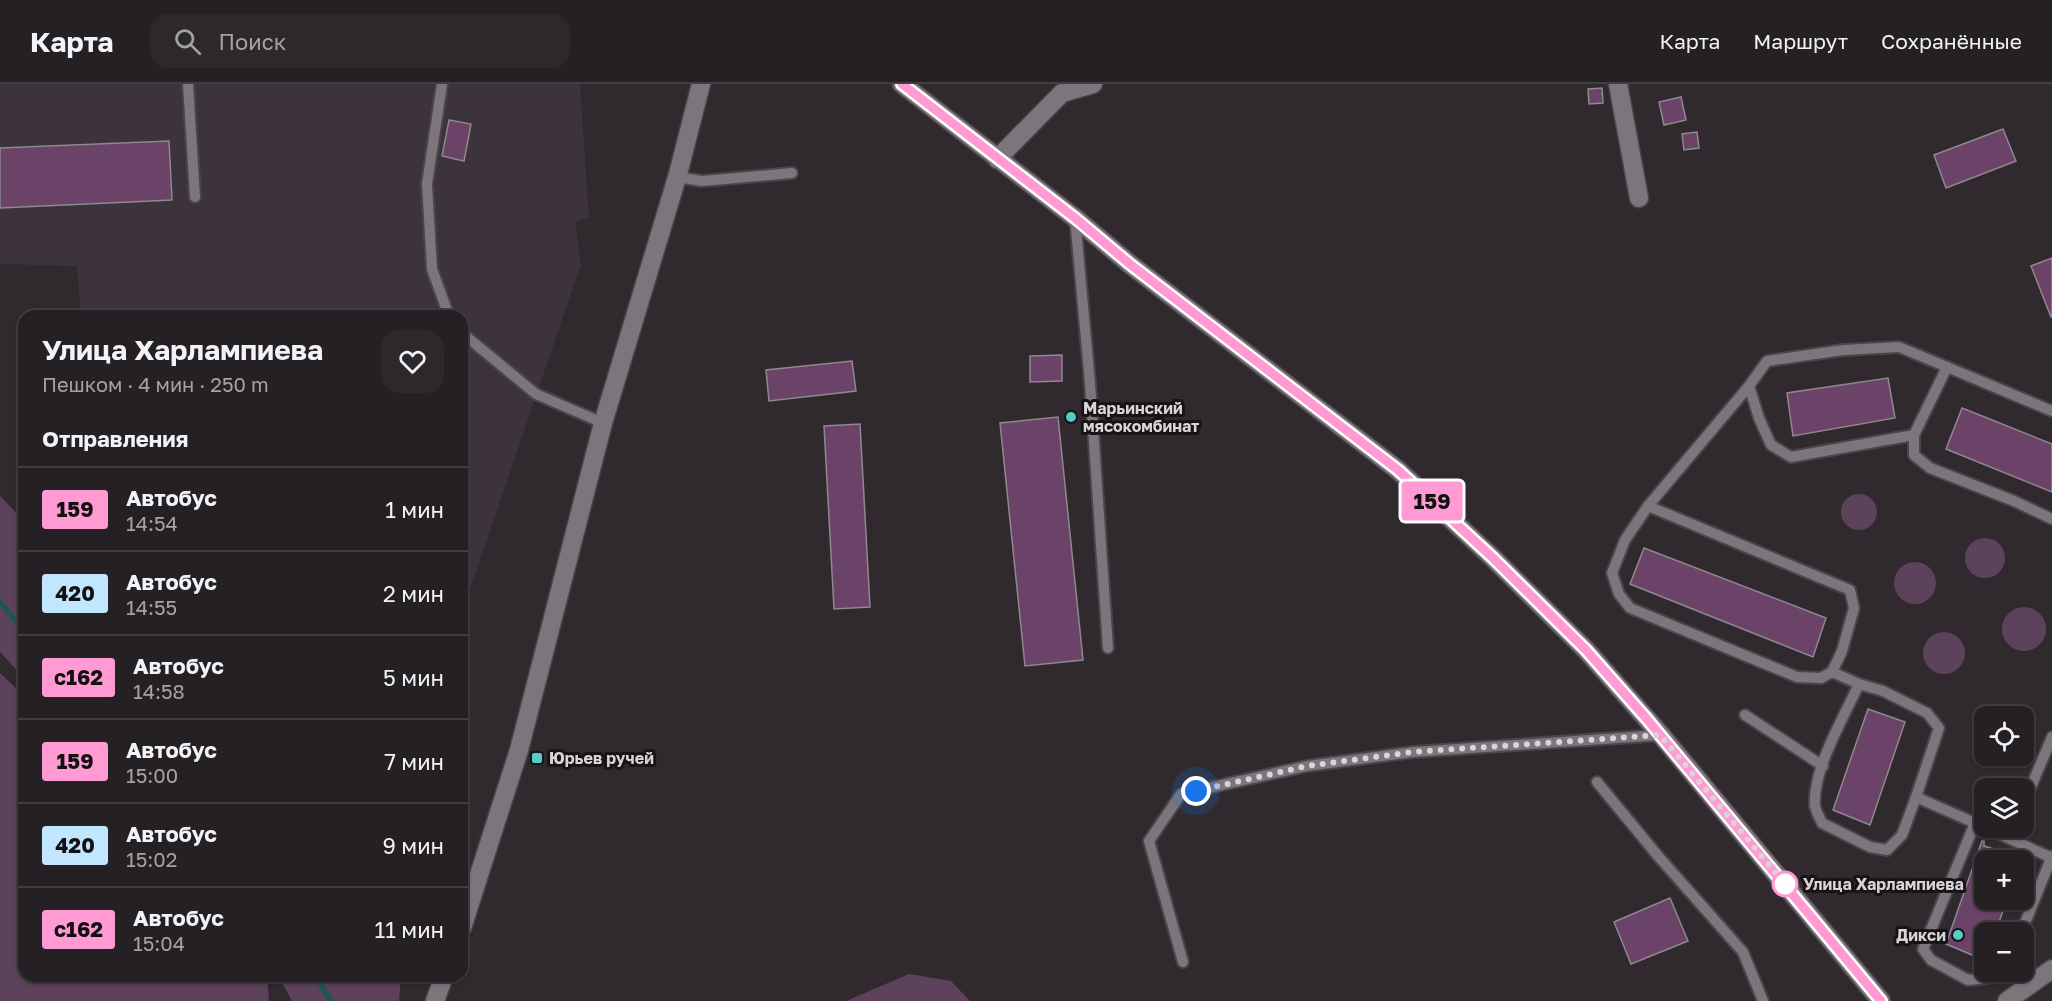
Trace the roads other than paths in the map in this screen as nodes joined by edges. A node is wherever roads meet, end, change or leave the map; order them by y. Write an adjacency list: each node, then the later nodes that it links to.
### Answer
1 (188, 84): 10 (lane)
2 (442, 84): 13 (lane)
3 (701, 84): 9 (street)
4 (902, 84): 7 (street)
5 (1093, 84): 7 (street)
6 (1618, 84): 11 (street)
7 (997, 159): 12 (street)
8 (792, 173): 9 (lane)
9 (678, 174): 18 (street)
10 (195, 197)
11 (1639, 198)
12 (1075, 218): 22 (lane); 26 (street)
13 (447, 310)
14 (468, 338): 18 (lane)
15 (1947, 367): 16 (lane); 17 (lane); 19 (lane)
16 (1749, 387): 19 (lane); 20 (lane)
17 (2052, 411)
18 (603, 423): 36 (street)
19 (1914, 435): 21 (lane)
20 (1648, 506): 23 (lane); 23 (lane)
21 (2052, 519)
22 (1108, 648)
23 (1832, 672): 24 (lane)
24 (1859, 684): 28 (lane); 31 (lane)
25 (1745, 715): 28 (lane)
26 (1660, 735): 38 (lane); 44 (street)
27 (2052, 737): 29 (lane)
28 (1823, 766): 31 (lane)
29 (2034, 780)
30 (1596, 782): 43 (lane)
31 (1916, 797): 32 (lane)
32 (1974, 822)
33 (1976, 838): 40 (lane)
34 (2009, 838): 35 (lane)
35 (2052, 857): 37 (lane)
36 (468, 909)
37 (2025, 922)
38 (1183, 963)
39 (2052, 969): 45 (street)
40 (1974, 979)
41 (442, 982): 42 (street)
42 (435, 1001)
43 (1763, 1001)
44 (1881, 1001)
45 (2007, 1001)

